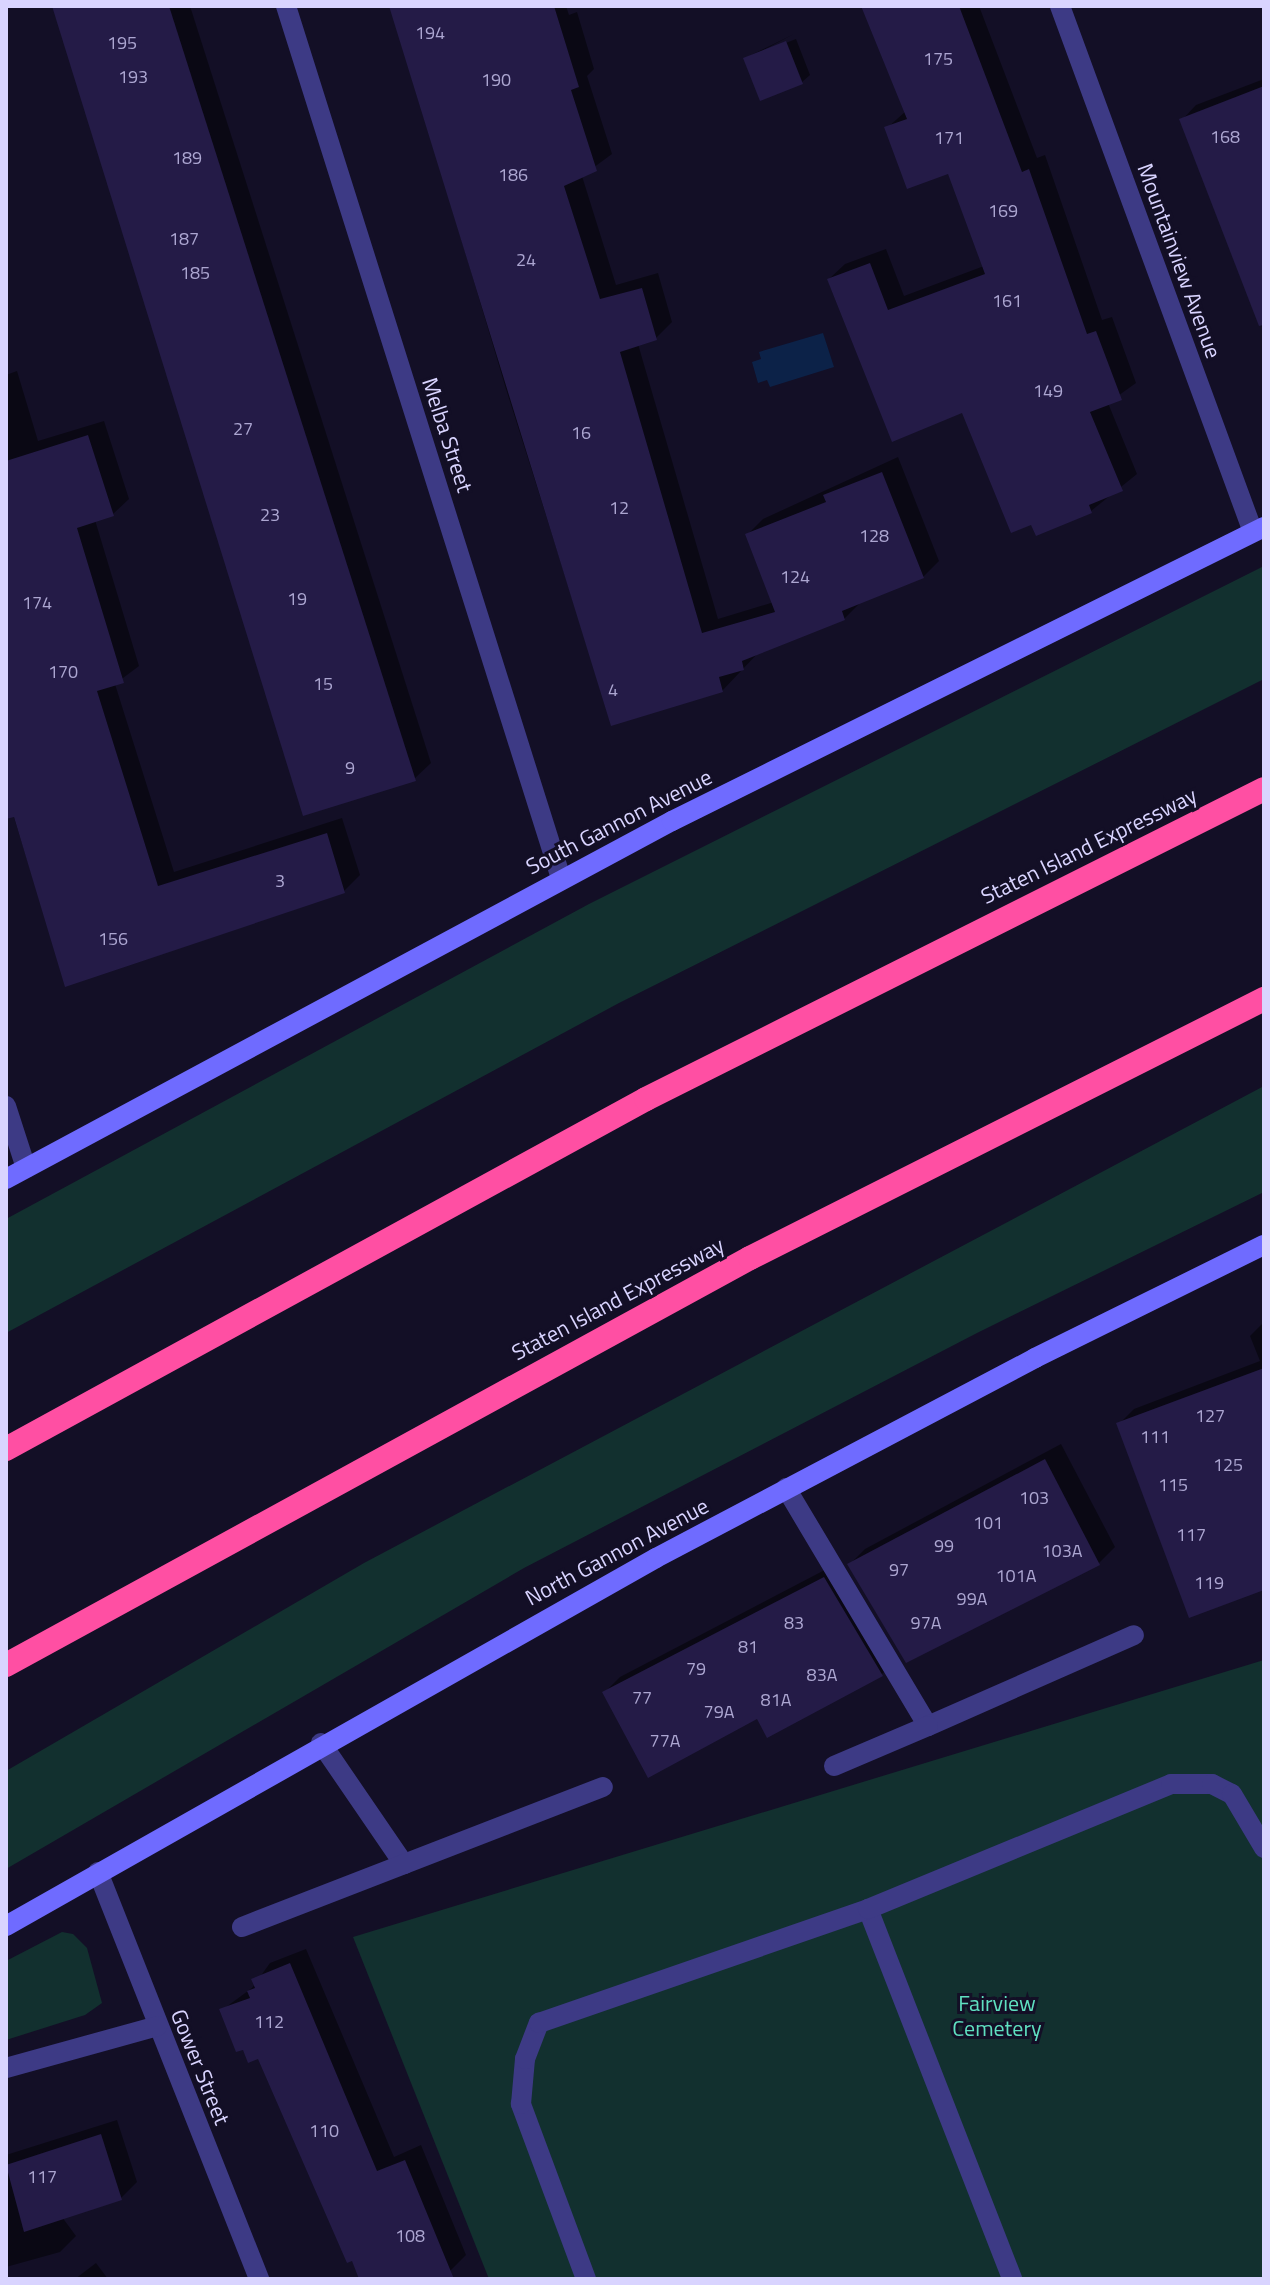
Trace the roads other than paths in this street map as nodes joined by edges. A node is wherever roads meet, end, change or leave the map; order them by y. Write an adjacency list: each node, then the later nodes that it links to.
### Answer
1 (286, 6): 5 (street, Melba Street)
2 (1060, 6): 3 (street, Mountainview Avenue)
3 (1259, 529): 5 (main road, South Gannon Avenue)
4 (1264, 789): 11 (highway, Staten Island Expressway)
5 (561, 878): 8 (main road, South Gannon Avenue)
6 (1264, 999): 14 (highway, Staten Island Expressway)
7 (6, 1106): 8 (street)
8 (26, 1168): 9 (main road, South Gannon Avenue)
9 (6, 1179)
10 (1264, 1245): 12 (main road, North Gannon Avenue)
11 (6, 1449)
12 (786, 1488): 15 (street); 16 (main road, North Gannon Avenue)
13 (1134, 1635): 15 (street)
14 (6, 1665)
15 (928, 1726): 17 (street)
16 (321, 1743): 20 (street); 21 (main road, North Gannon Avenue)
17 (834, 1766)
18 (603, 1787): 20 (street)
19 (1264, 1848): 22 (street)
20 (404, 1864): 24 (street)
21 (98, 1872): 23 (main road, North Gannon Avenue); 25 (street, Gower Street)
22 (868, 1909): 28 (street); 29 (street)
23 (6, 1926)
24 (242, 1927)
25 (157, 2026): 26 (street); 27 (street, Gower Street)
26 (6, 2068)
27 (259, 2279)
28 (586, 2279)
29 (1012, 2279)

